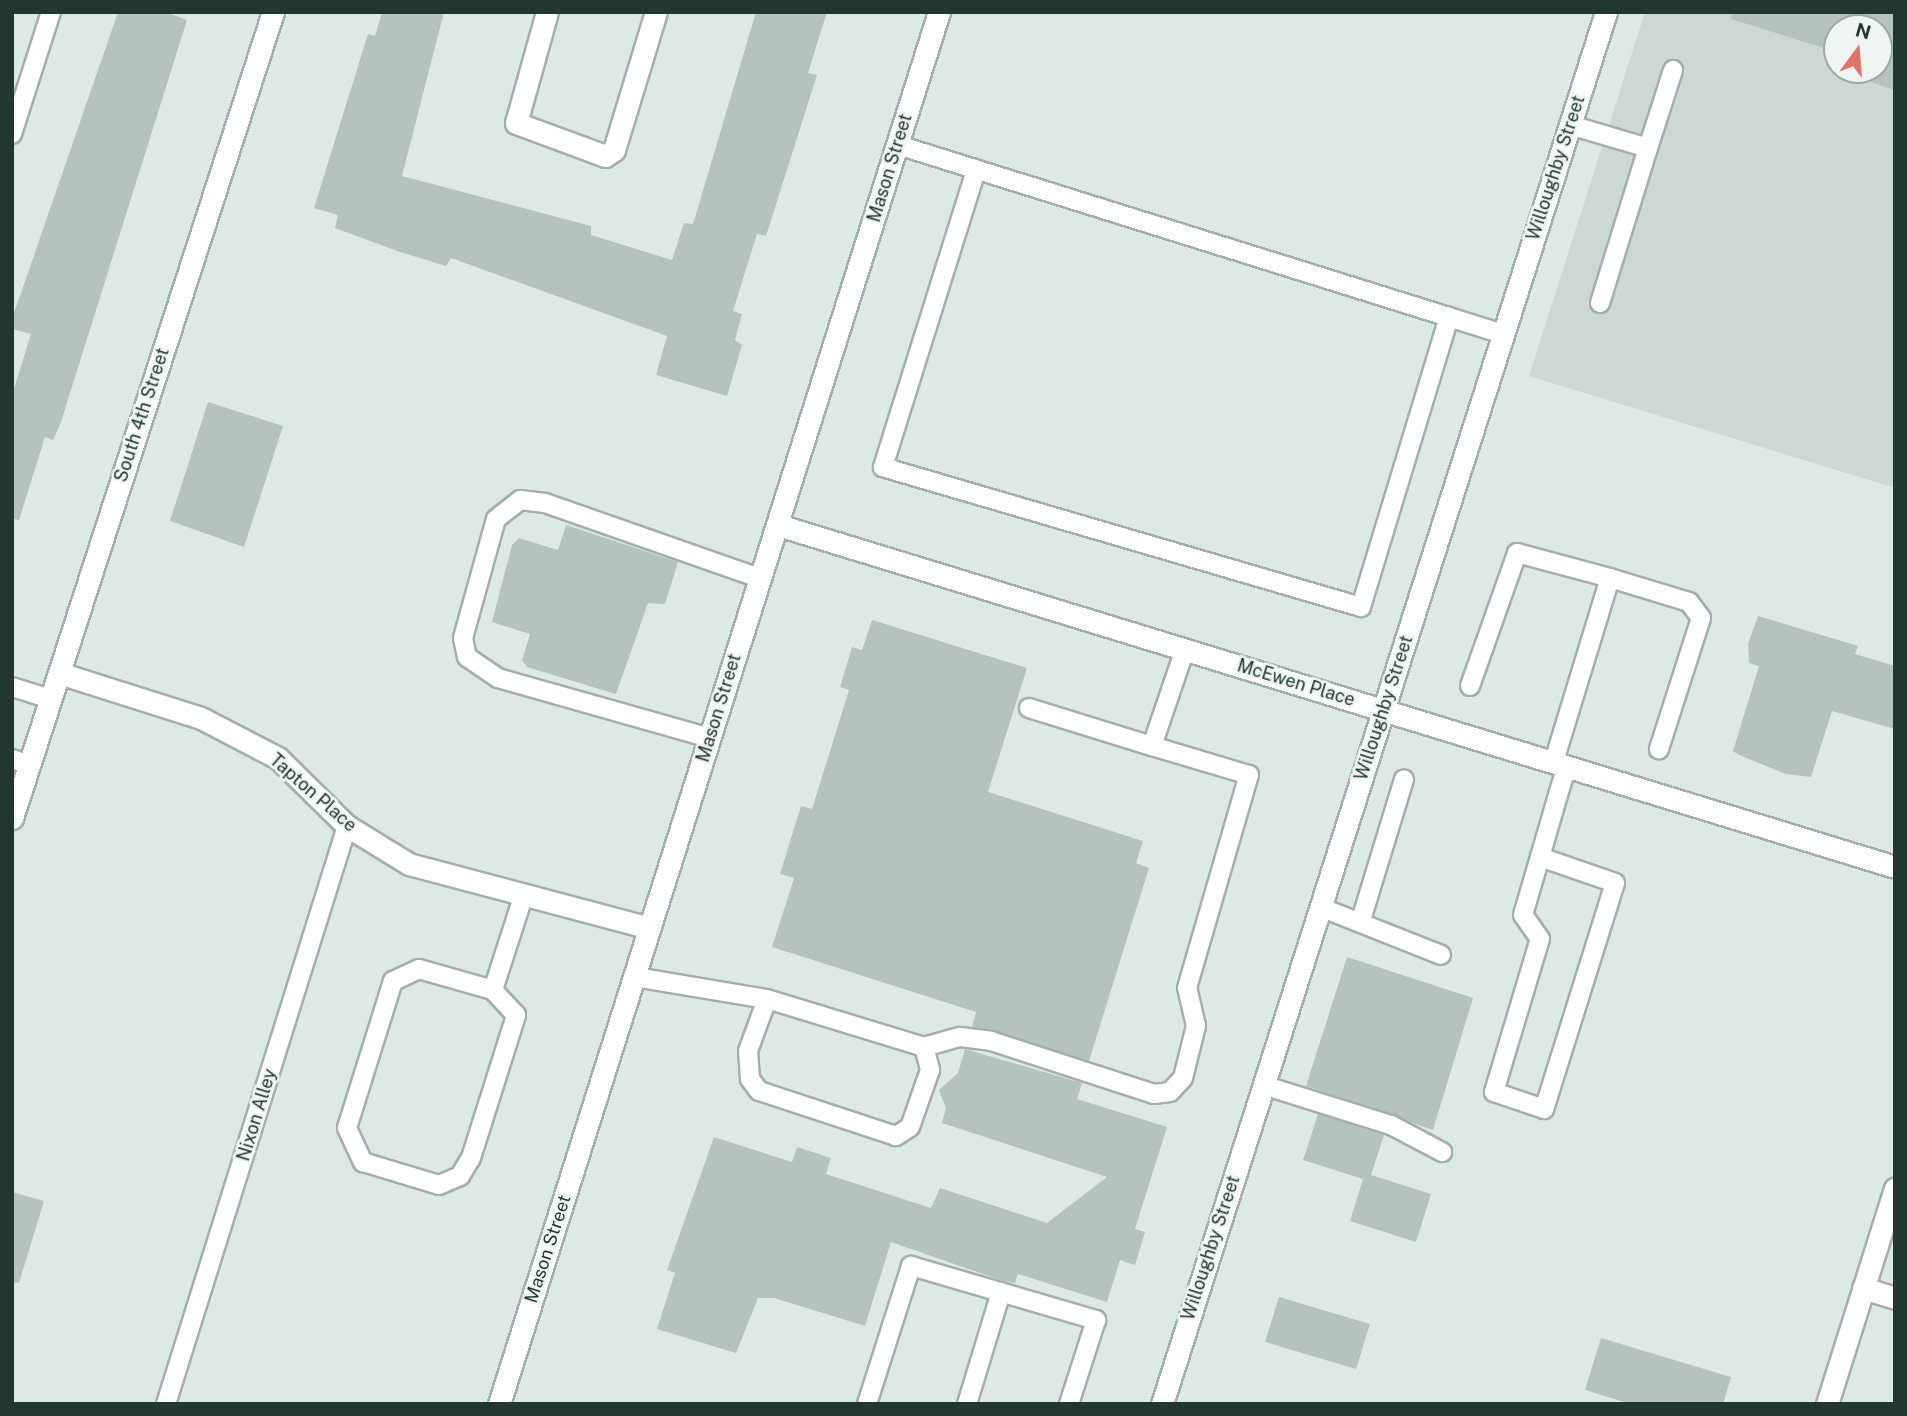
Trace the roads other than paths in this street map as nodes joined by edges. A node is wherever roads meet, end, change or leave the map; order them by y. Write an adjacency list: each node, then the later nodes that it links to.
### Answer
1 (51, 12): 9 (lane)
2 (273, 12): 20 (street, South 4th Street)
3 (547, 12): 4 (street)
4 (656, 12)
5 (939, 12): 10 (street, Mason Street)
6 (1606, 12): 8 (street, Willoughby Street)
7 (1673, 70): 11 (lane)
8 (1570, 125): 11 (lane); 15 (street, Willoughby Street)
9 (12, 134)
10 (898, 145): 12 (lane); 16 (street, Mason Street)
11 (1648, 148): 13 (lane)
12 (976, 171): 14 (lane); 14 (lane)
13 (1600, 303)
14 (1449, 317): 15 (lane)
15 (1503, 334): 25 (street, Willoughby Street)
16 (778, 525): 17 (street, Mason Street); 19 (street, McEwen Place)
17 (760, 578): 26 (street, Mason Street); 26 (lane)
18 (1610, 578): 21 (lane); 28 (lane); 30 (lane)
19 (1185, 649): 25 (street, McEwen Place); 27 (lane)
20 (59, 673): 23 (street, South 4th Street); 33 (street, Tapton Place)
21 (1470, 686)
22 (12, 687): 23 (lane)
23 (51, 699): 29 (street, South 4th Street)
24 (1028, 708): 27 (lane)
25 (1383, 709): 30 (street, McEwen Place); 37 (street, Willoughby Street)
26 (710, 738): 39 (street, Mason Street)
27 (1152, 746): 44 (lane)
28 (1659, 748)
29 (21, 762): 32 (street, South 4th Street)
30 (1560, 764): 34 (lane); 35 (street, McEwen Place)
31 (1404, 779): 38 (lane)
32 (12, 818)
33 (347, 826): 36 (street, Tapton Place); 51 (lane, Nixon Alley)
34 (1540, 857): 34 (lane)
35 (1895, 867)
36 (524, 894): 39 (street, Tapton Place); 42 (lane)
37 (1320, 907): 38 (lane); 45 (street, Willoughby Street)
38 (1361, 920): 40 (lane)
39 (650, 928): 41 (street, Mason Street)
40 (1441, 955)
41 (635, 977): 43 (lane); 52 (street, Mason Street)
42 (493, 990): 42 (lane)
43 (767, 999): 44 (lane); 44 (lane)
44 (924, 1046)
45 (1263, 1085): 46 (lane); 56 (street, Willoughby Street)
46 (1442, 1152)
47 (1895, 1188): 48 (street)
48 (1863, 1287): 50 (street); 57 (street)
49 (1001, 1292): 53 (lane); 54 (lane); 55 (lane)
50 (1895, 1297)
51 (166, 1404)
52 (499, 1404)
53 (867, 1404)
54 (967, 1404)
55 (1069, 1404)
56 (1162, 1404)
57 (1827, 1404)

